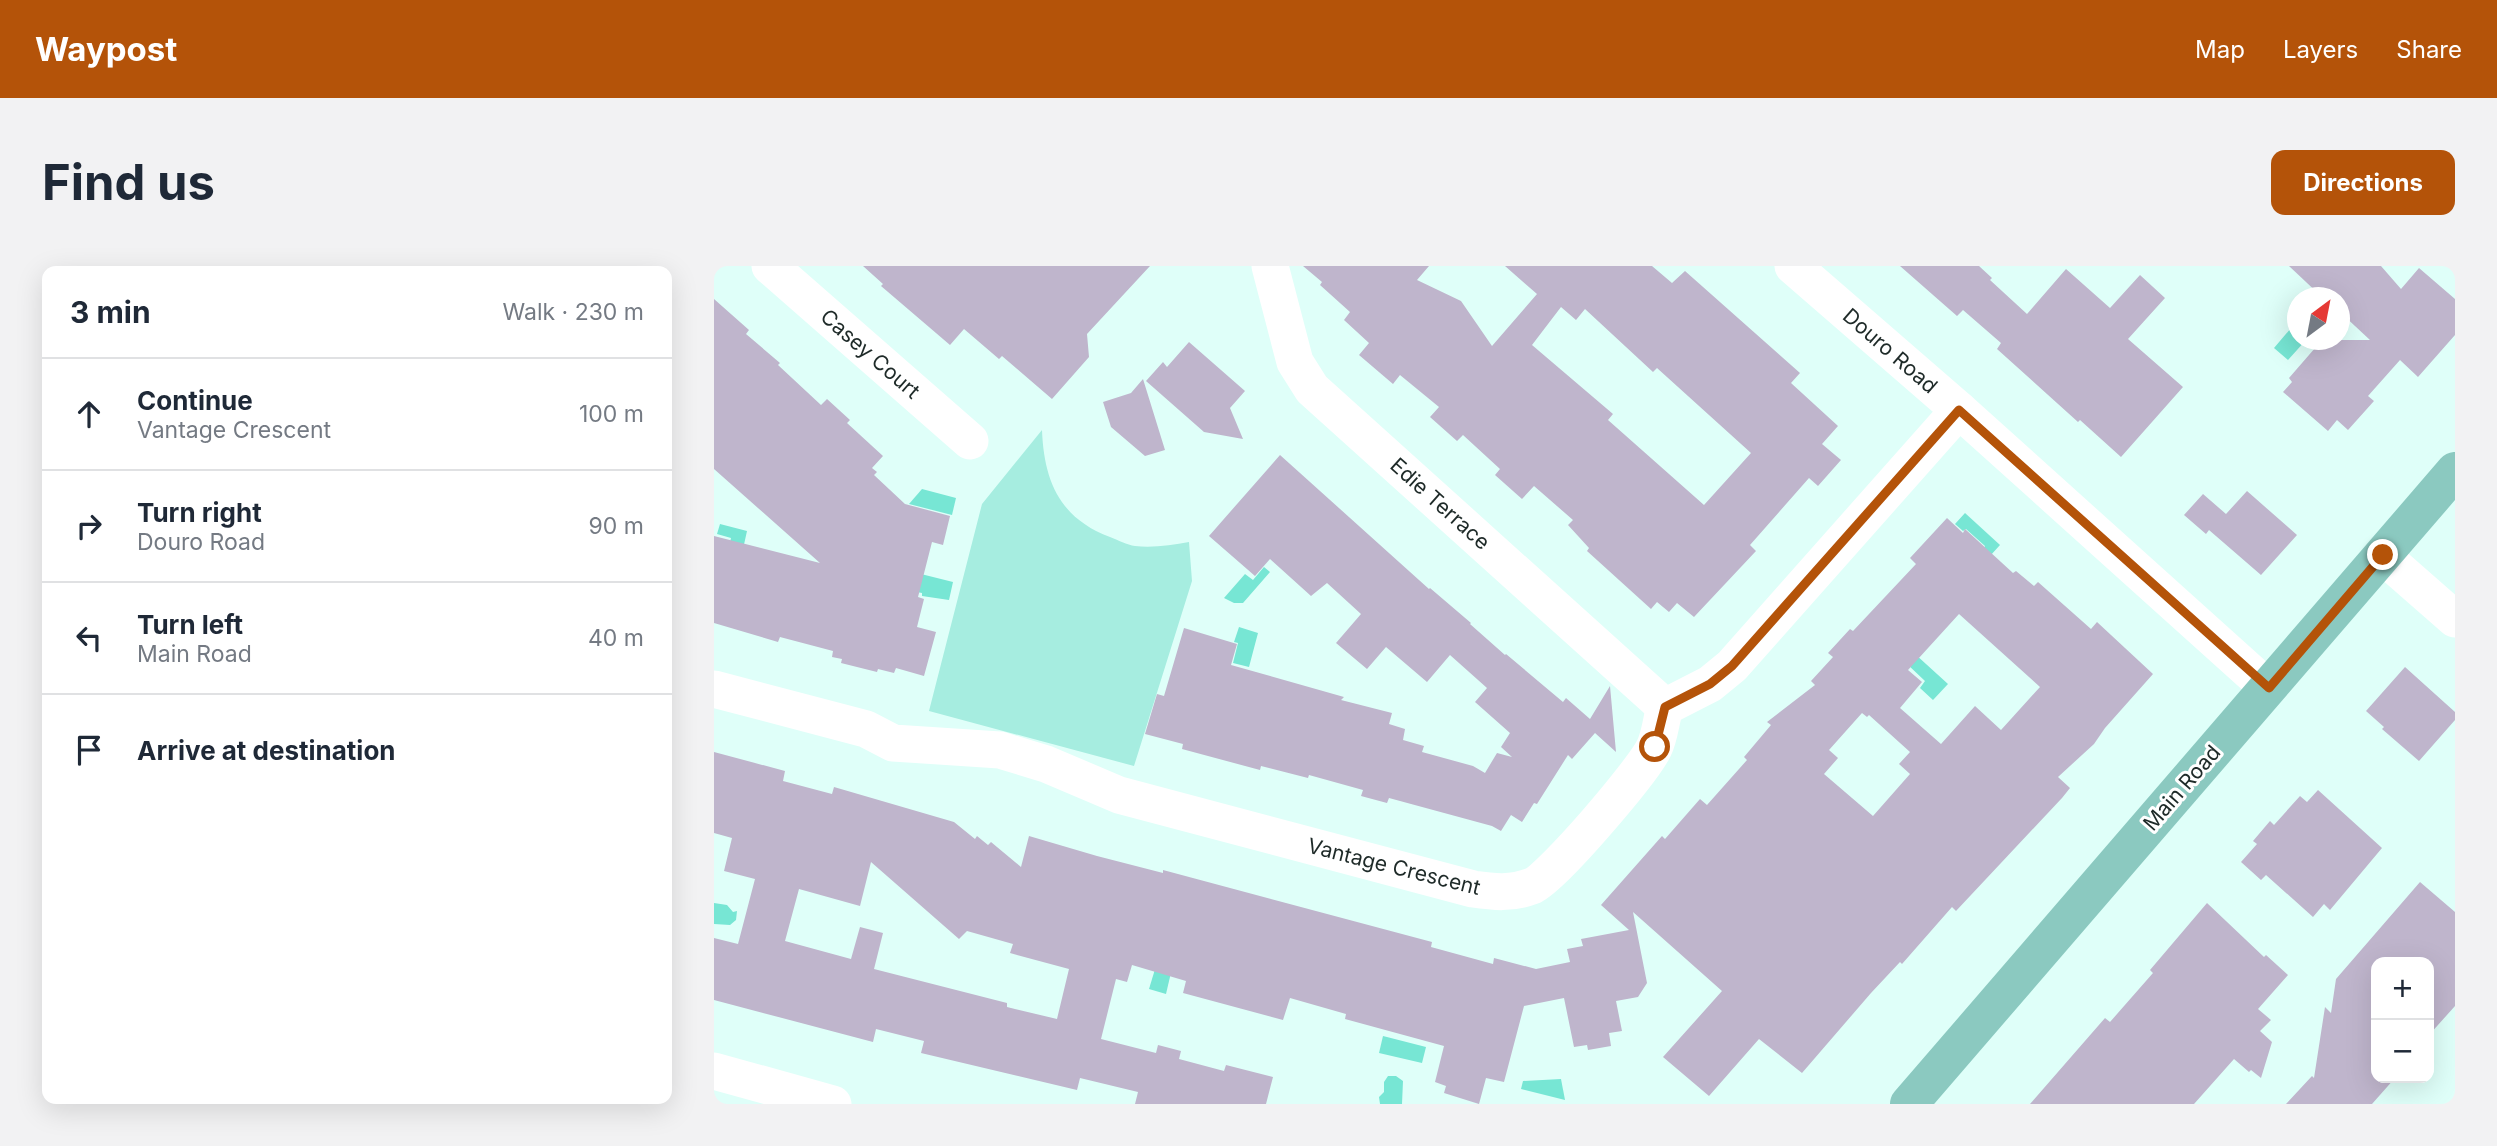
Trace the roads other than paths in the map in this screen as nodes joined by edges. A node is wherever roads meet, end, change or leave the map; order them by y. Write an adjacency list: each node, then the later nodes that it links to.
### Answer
1 (770, 266): 5 (street, Casey Court)
2 (1270, 266): 11 (street, Edie Terrace)
3 (1793, 266): 4 (street, Douro Road)
4 (1959, 410): 9 (street, Douro Road); 11 (street)
5 (970, 441)
6 (2455, 471): 7 (main road, Main Road)
7 (2383, 555): 8 (street); 9 (main road, Main Road)
8 (2455, 619)
9 (2269, 688): 14 (main road, Main Road)
10 (714, 689): 11 (street, Vantage Crescent)
11 (1665, 707)
12 (714, 1071): 13 (street)
13 (833, 1104)
14 (1909, 1104)

